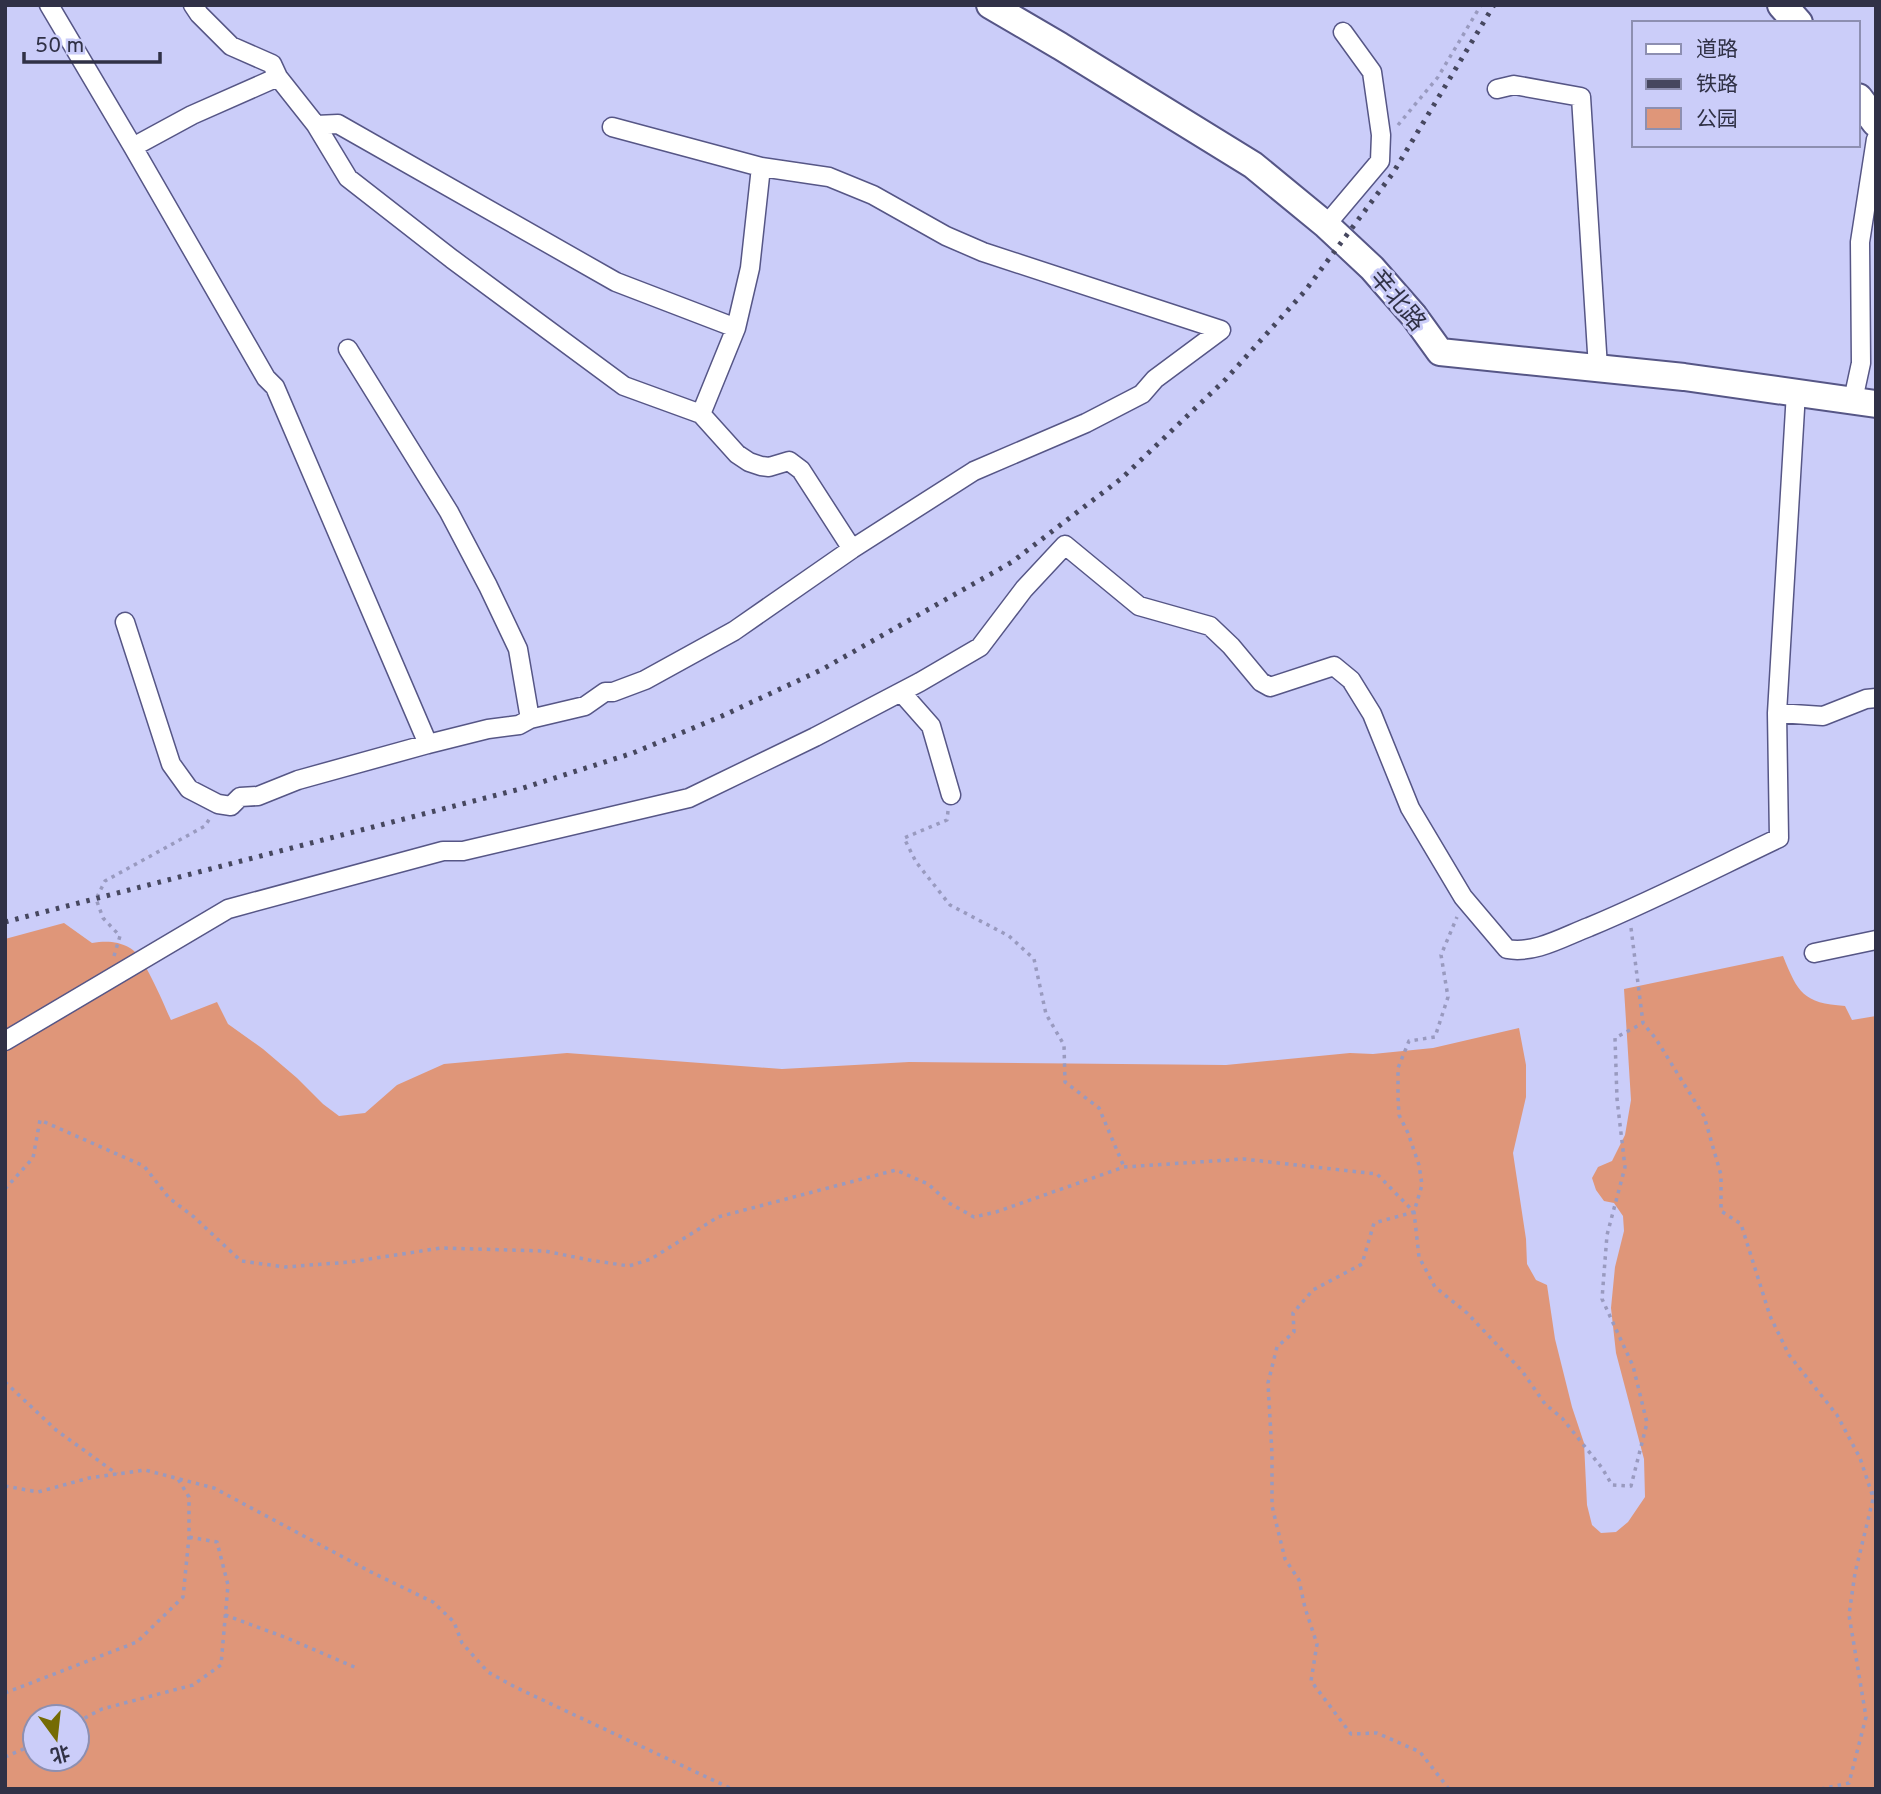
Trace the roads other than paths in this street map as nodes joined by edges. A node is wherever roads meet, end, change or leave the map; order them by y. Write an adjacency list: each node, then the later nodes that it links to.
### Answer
1 (49, 5): 15 (street)
2 (193, 5): 8 (street)
3 (990, 5): 5 (street, 辛北路)
4 (1782, 5): 6 (main road)
5 (1015, 14): 17 (street, 辛北路)
6 (1796, 21)
7 (1343, 32): 17 (street)
8 (278, 77): 12 (street); 15 (street)
9 (1497, 89): 20 (street)
10 (1860, 101): 11 (main road)
11 (1876, 122)
12 (316, 125): 18 (street); 23 (street)
13 (612, 127): 16 (street)
14 (1876, 139): 22 (street)
15 (133, 147): 30 (street)
16 (761, 167): 18 (street); 24 (street)
17 (1326, 225): 20 (street, 辛北路)
18 (736, 328): 23 (street)
19 (348, 349): 29 (street)
20 (1598, 368): 21 (street, 辛北路)
21 (1796, 392): 22 (street, 辛北路); 28 (street)
22 (1865, 402)
23 (701, 414): 24 (street)
24 (852, 549): 29 (street)
25 (125, 622): 30 (street)
26 (901, 692): 28 (street); 31 (street); 34 (street)
27 (1876, 698): 28 (street)
28 (1777, 713)
29 (530, 719): 30 (street)
30 (428, 744)
31 (951, 795)
32 (1876, 940): 33 (street)
33 (1814, 953)
34 (5, 1041)

